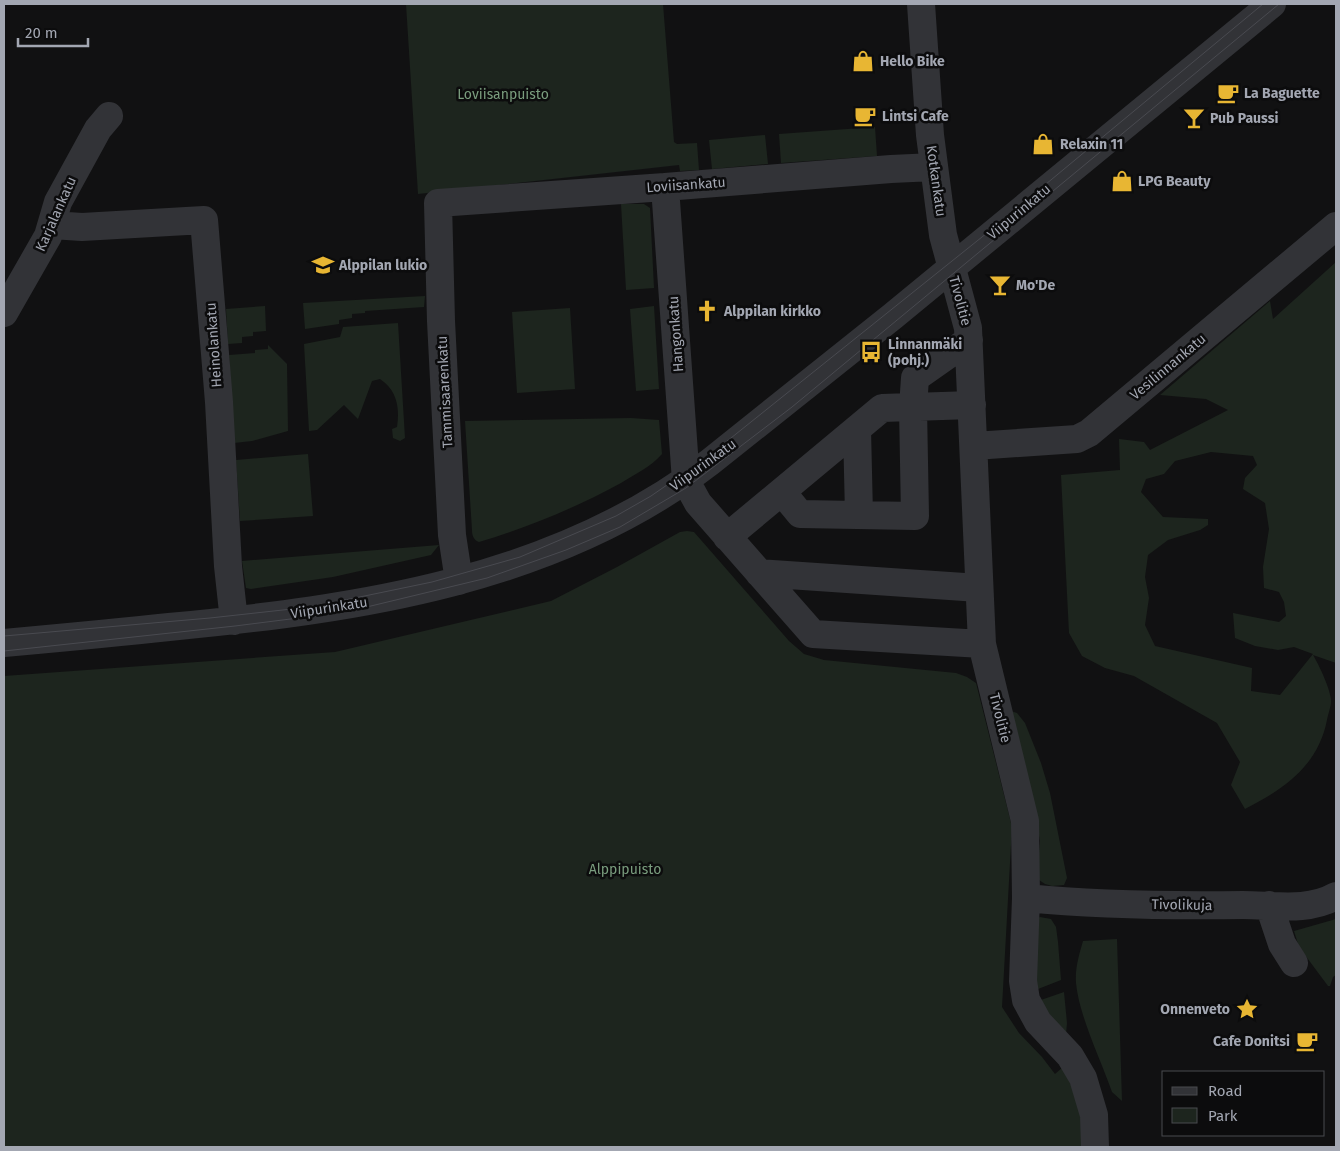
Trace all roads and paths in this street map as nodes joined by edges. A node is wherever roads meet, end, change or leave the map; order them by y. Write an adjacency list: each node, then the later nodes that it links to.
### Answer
1 (921, 4): 4 (street, Kotkankatu)
2 (1272, 4): 9 (street, Viipurinkatu)
3 (110, 116): 7 (street, Karjalankatu)
4 (934, 167): 5 (street, Loviisankatu); 9 (street, Kotkankatu)
5 (665, 187): 6 (street, Loviisankatu); 16 (street, Hangonkatu)
6 (438, 203): 21 (street, Tammisaarenkatu)
7 (52, 225): 10 (street, Karjalankatu); 23 (street, Heinolankatu)
8 (1336, 226): 15 (street, Vesilinnankatu)
9 (951, 268): 11 (street, Tivolitie); 16 (street, Viipurinkatu)
10 (4, 313)
11 (969, 340): 12 (street, Tivolitie); 13 (street)
12 (972, 405): 13 (street); 15 (street, Tivolitie)
13 (914, 407): 14 (street); 18 (street)
14 (857, 429): 17 (street); 18 (street)
15 (974, 446): 22 (street, Tivolitie)
16 (692, 492): 19 (street); 21 (street, Viipurinkatu)
17 (782, 492): 18 (street); 19 (street)
18 (859, 515)
19 (728, 537): 20 (street)
20 (759, 573): 22 (street); 25 (street)
21 (459, 581): 23 (street, Viipurinkatu)
22 (979, 588): 25 (street, Tivolitie)
23 (234, 621): 24 (street, Viipurinkatu)
24 (4, 643)
25 (982, 644): 27 (street, Tivolitie)
26 (1336, 896): 28 (street, Tivolikuja)
27 (1026, 898): 28 (street, Tivolikuja); 30 (street, Tivolitie)
28 (1269, 905): 29 (street)
29 (1294, 963)
30 (1095, 1147)

